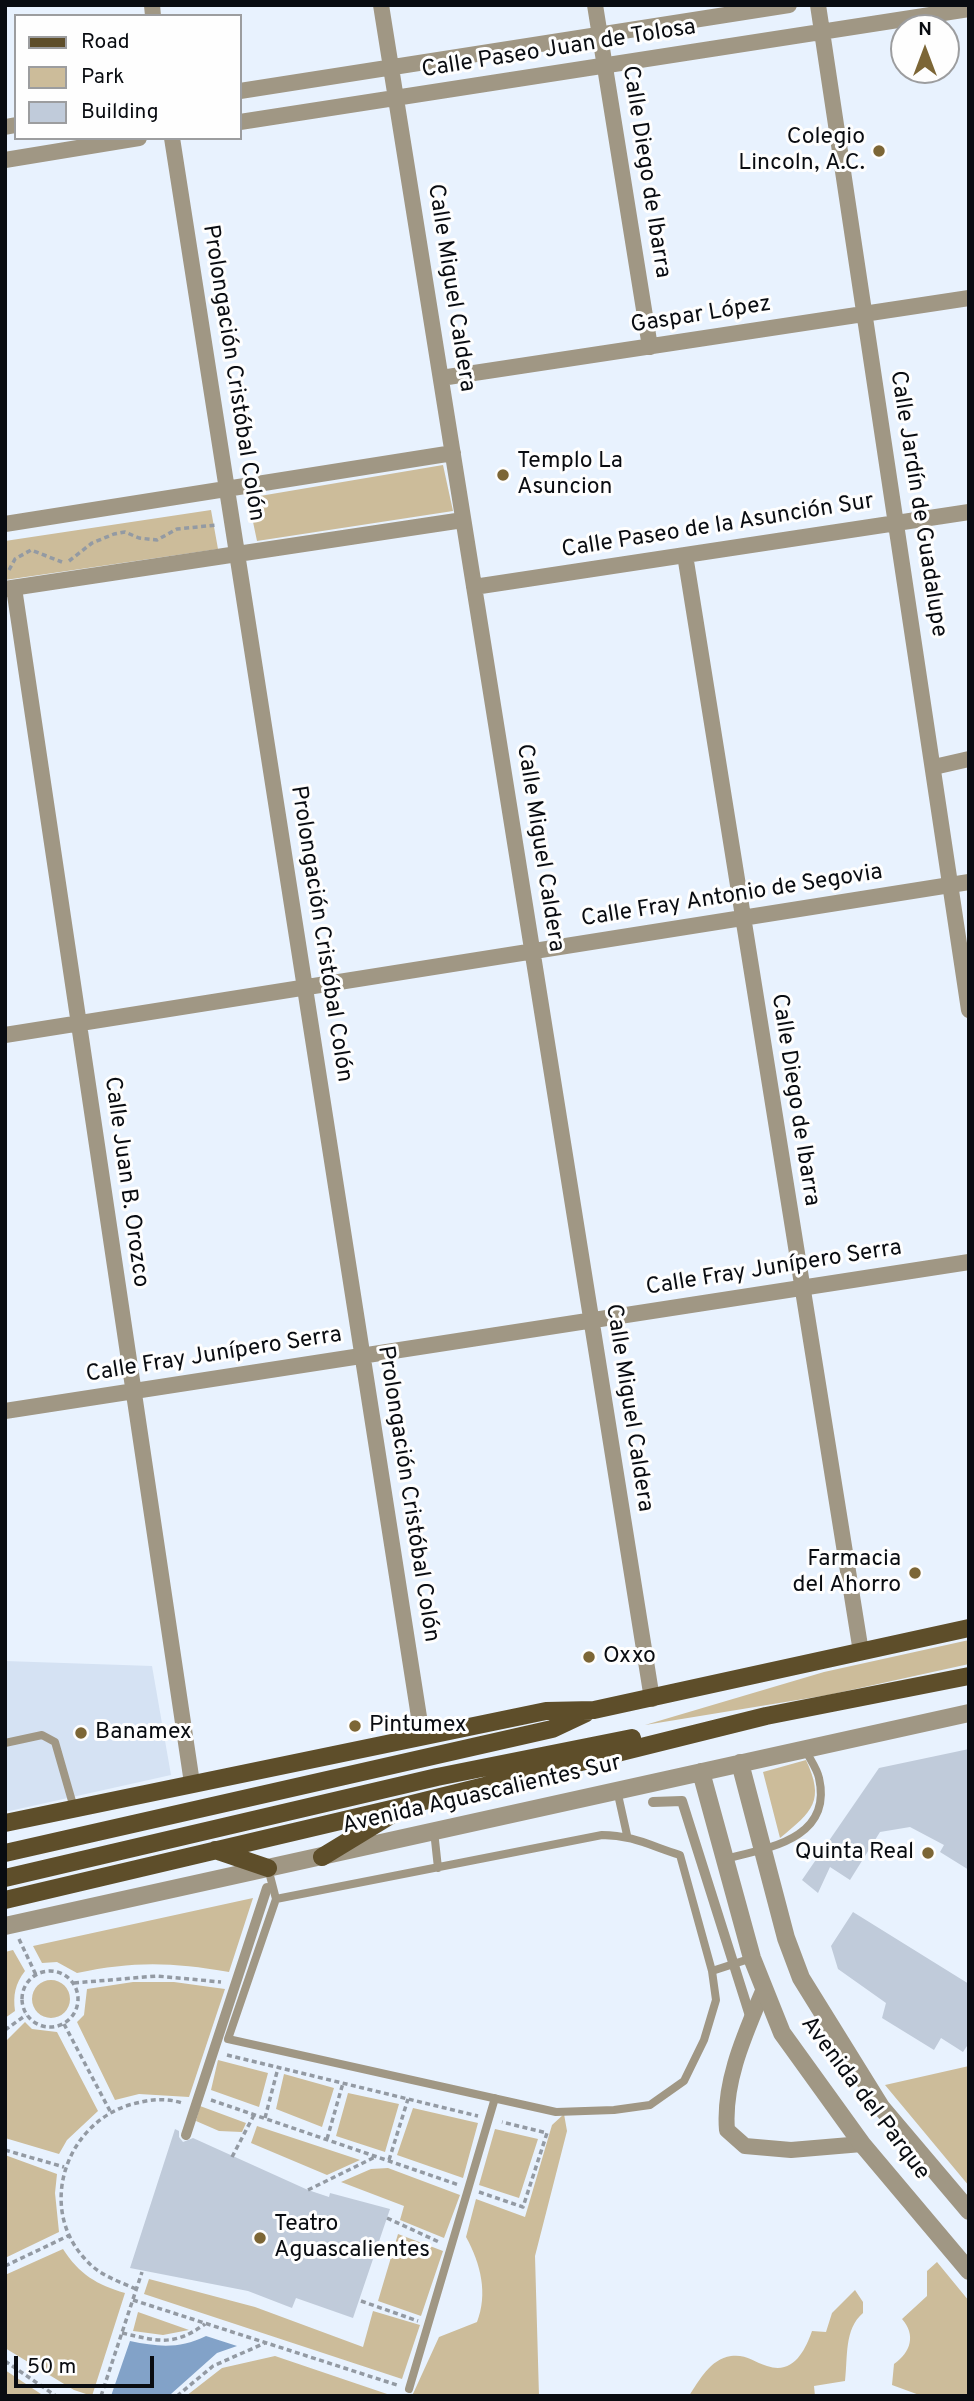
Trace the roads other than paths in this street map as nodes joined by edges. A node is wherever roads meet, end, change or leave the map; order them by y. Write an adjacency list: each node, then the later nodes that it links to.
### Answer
1 (382, 5): 9 (street, Calle Miguel Caldera)
2 (594, 5): 7 (street, Calle Diego de Ibarra)
3 (789, 5): 7 (street, Calle Paseo Juan de Tolosa)
4 (818, 5): 6 (street, Calle Jardín de Guadalupe)
5 (969, 9): 6 (street, Calle Paseo Juan de Tolosa)
6 (822, 32): 8 (street, Calle Paseo Juan de Tolosa); 17 (street, Calle Jardín de Guadalupe)
7 (599, 33): 8 (street, Calle Diego de Ibarra); 9 (street, Calle Paseo Juan de Tolosa)
8 (606, 65): 11 (street, Calle Paseo Juan de Tolosa); 18 (street, Calle Diego de Ibarra)
9 (391, 67): 10 (street, Calle Paseo Juan de Tolosa); 11 (street, Calle Miguel Caldera)
10 (242, 91)
11 (396, 98): 12 (street, Calle Paseo Juan de Tolosa); 19 (street, Calle Miguel Caldera)
12 (242, 122)
13 (127, 140): 15 (street)
14 (173, 140): 21 (street, Prolongación Cristóbal Colón)
15 (5, 160)
16 (969, 298): 17 (street, Gaspar López)
17 (865, 314): 18 (street, Gaspar López); 24 (street, Calle Jardín de Guadalupe)
18 (650, 347): 19 (street, Gaspar López)
19 (441, 378): 20 (street, Calle Miguel Caldera)
20 (453, 453): 21 (street); 23 (street, Calle Miguel Caldera)
21 (228, 489): 25 (street); 26 (street, Prolongación Cristóbal Colón)
22 (969, 512): 24 (street, Calle Paseo de la Asunción Sur)
23 (463, 520): 26 (street); 28 (street, Calle Miguel Caldera)
24 (897, 523): 27 (street, Calle Paseo de la Asunción Sur); 31 (street, Calle Jardín de Guadalupe)
25 (5, 524)
26 (238, 554): 29 (street); 36 (street, Prolongación Cristóbal Colón)
27 (685, 555): 28 (street, Calle Paseo de la Asunción Sur); 34 (street, Calle Diego de Ibarra)
28 (474, 587): 35 (street, Calle Miguel Caldera)
29 (9, 588): 38 (street, Calle Juan B. Orozco)
30 (969, 759): 31 (street)
31 (934, 767): 33 (street, Calle Jardín de Guadalupe)
32 (969, 883): 33 (street, Calle Fray Antonio de Segovia)
33 (952, 885): 34 (street, Calle Fray Antonio de Segovia); 37 (street, Calle Jardín de Guadalupe)
34 (742, 918): 35 (street, Calle Fray Antonio de Segovia); 41 (street, Calle Diego de Ibarra)
35 (532, 951): 36 (street, Calle Fray Antonio de Segovia); 42 (street, Calle Miguel Caldera)
36 (305, 987): 38 (street, Calle Fray Antonio de Segovia); 43 (street, Prolongación Cristóbal Colón)
37 (969, 1010)
38 (78, 1023): 39 (street, Calle Fray Antonio de Segovia); 44 (street, Calle Juan B. Orozco)
39 (5, 1035)
40 (969, 1262): 41 (street, Calle Fray Junípero Serra)
41 (801, 1288): 42 (street, Calle Fray Junípero Serra); 47 (street, Calle Diego de Ibarra)
42 (591, 1321): 43 (street, Calle Fray Junípero Serra); 49 (street, Calle Miguel Caldera)
43 (363, 1356): 44 (street, Calle Fray Junípero Serra); 53 (street, Prolongación Cristóbal Colón)
44 (133, 1391): 45 (street, Calle Fray Junípero Serra); 58 (street, Calle Juan B. Orozco)
45 (5, 1411)
46 (969, 1628): 47 (main road)
47 (861, 1652): 49 (main road)
48 (969, 1676): 52 (main road, Avenida Aguascalientes Sur)
49 (652, 1699): 50 (main road)
50 (594, 1710): 53 (main road); 68 (main road)
51 (969, 1713): 55 (street, Avenida Aguascalientes Sur)
52 (766, 1716): 61 (main road, Avenida Aguascalientes Sur); 73 (main road, Avenida Aguascalientes Sur)
53 (422, 1736): 58 (main road)
54 (5, 1743): 62 (lane)
55 (805, 1749): 56 (street, Avenida Aguascalientes Sur); 67 (lane)
56 (740, 1763): 57 (street, Avenida Aguascalientes Sur); 67 (street, Avenida del Parque)
57 (701, 1772): 59 (street, Avenida Aguascalientes Sur); 70 (street, Avenida del Parque)
58 (192, 1783): 62 (main road)
59 (617, 1790): 64 (street, Avenida Aguascalientes Sur); 65 (lane)
60 (653, 1802): 79 (street)
61 (404, 1806): 66 (main road, Avenida Aguascalientes Sur); 69 (main road)
62 (74, 1808): 63 (main road)
63 (10, 1824)
64 (435, 1831): 69 (street, Avenida Aguascalientes Sur); 72 (lane)
65 (627, 1835): 72 (lane); 80 (lane)
66 (215, 1850): 71 (main road); 76 (main road, Avenida Aguascalientes Sur)
67 (763, 1850): 70 (lane); 86 (street, Avenida del Parque)
68 (5, 1853)
69 (323, 1857): 71 (street, Avenida Aguascalientes Sur)
70 (724, 1859): 78 (street, Avenida del Parque)
71 (268, 1868): 75 (lane); 77 (street, Avenida Aguascalientes Sur)
72 (439, 1868): 75 (lane)
73 (5, 1878)
74 (267, 1888): 84 (street)
75 (276, 1899): 83 (lane)
76 (5, 1900)
77 (8, 1925)
78 (752, 1958): 79 (lane); 81 (street, Avenida del Parque)
79 (732, 1965): 80 (lane); 82 (street)
80 (712, 1971): 83 (lane)
81 (763, 1991): 82 (street); 85 (street, Avenida del Parque)
82 (751, 2019): 85 (street)
83 (495, 2098): 88 (lane)
84 (186, 2134)
85 (862, 2144): 87 (street, Avenida del Parque)
86 (969, 2211)
87 (969, 2271)
88 (409, 2389)

